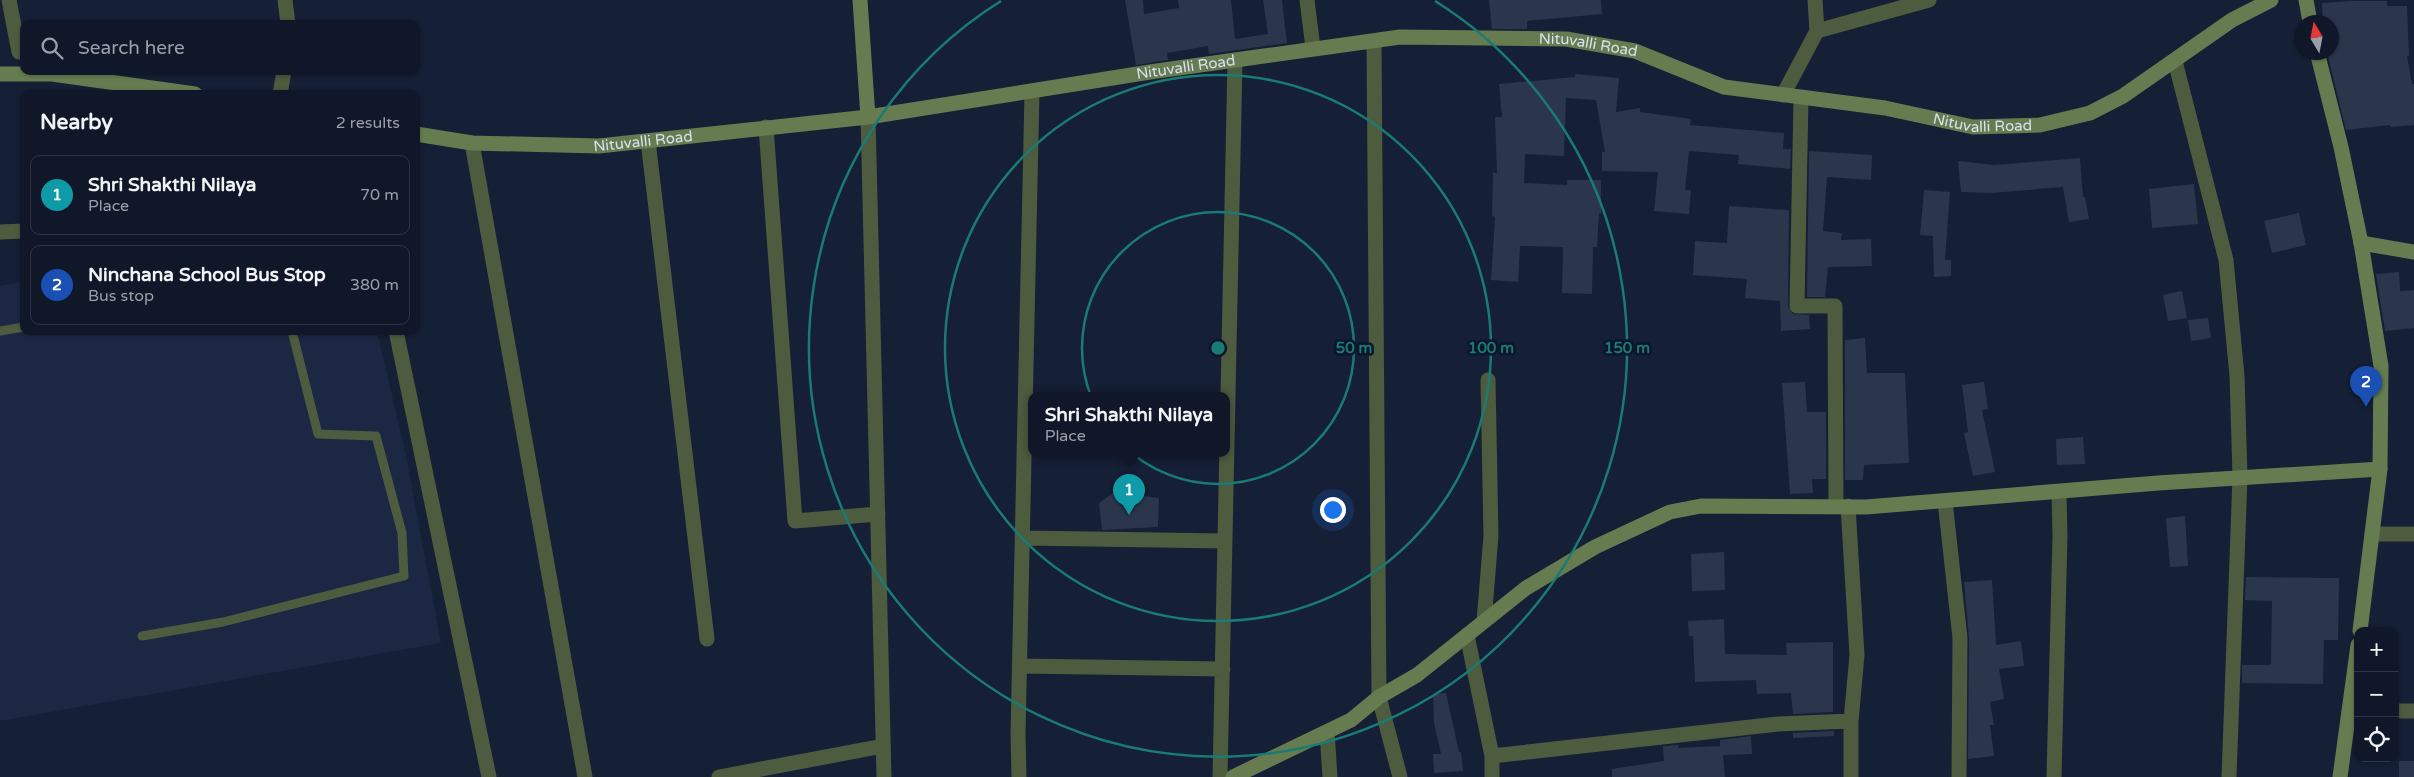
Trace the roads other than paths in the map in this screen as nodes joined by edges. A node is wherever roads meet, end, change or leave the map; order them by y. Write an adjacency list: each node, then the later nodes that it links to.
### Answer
1 (9, 0): 14 (street)
2 (286, 0): 10 (street)
3 (860, 0): 27 (street)
4 (1307, 0): 13 (street)
5 (1815, 0): 11 (street)
6 (1929, 0): 11 (street)
7 (2271, 0): 17 (street, Nituvalli Road)
8 (2306, 0): 9 (street)
9 (2309, 15)
10 (288, 20)
11 (1818, 31): 25 (street)
12 (1374, 40): 13 (street, Nituvalli Road); 25 (street, Nituvalli Road); 61 (street)
13 (1313, 48): 16 (street, Nituvalli Road)
14 (19, 52)
15 (2319, 60): 34 (street)
16 (1235, 61): 24 (street, Nituvalli Road); 41 (street)
17 (2175, 61): 26 (street, Nituvalli Road); 44 (street)
18 (0, 74): 19 (street)
19 (20, 74)
20 (59, 75): 22 (street)
21 (283, 75): 23 (street)
22 (166, 90)
23 (281, 90)
24 (1032, 92): 27 (street, Nituvalli Road); 51 (street)
25 (1783, 95): 26 (street, Nituvalli Road)
26 (1801, 98): 47 (street)
27 (868, 117): 28 (street, Nituvalli Road); 48 (street)
28 (766, 127): 30 (street, Nituvalli Road); 48 (street)
29 (420, 135): 31 (street, Nituvalli Road)
30 (648, 141): 31 (street, Nituvalli Road); 57 (street)
31 (472, 142): 70 (street)
32 (20, 231): 33 (street)
33 (0, 232)
34 (2361, 243): 35 (street); 43 (street)
35 (2414, 252)
36 (20, 328): 37 (lane)
37 (0, 331)
38 (293, 335): 56 (lane)
39 (397, 335): 69 (street)
40 (1488, 380): 53 (street)
41 (1228, 392)
42 (1227, 457): 52 (street)
43 (2380, 469): 44 (street); 49 (street)
44 (2239, 478): 45 (street); 82 (street)
45 (2059, 492): 46 (street); 81 (street)
46 (1945, 501): 47 (street); 80 (street)
47 (1842, 506): 53 (street); 65 (street)
48 (878, 514): 67 (street)
49 (2372, 534): 50 (street); 54 (street)
50 (2414, 534)
51 (1023, 538): 52 (street); 58 (street)
52 (1225, 541): 59 (street)
53 (1484, 621): 55 (street)
54 (2360, 627)
55 (1467, 635): 61 (street); 68 (street)
56 (142, 636)
57 (707, 639)
58 (1020, 666): 59 (street); 73 (street)
59 (1222, 669): 74 (street)
60 (2356, 672): 64 (street)
61 (1378, 697): 66 (street); 77 (street)
62 (2414, 710): 63 (street)
63 (2399, 711)
64 (2353, 712): 83 (street)
65 (1851, 721): 68 (street); 79 (street)
66 (1328, 732): 75 (street); 76 (street)
67 (883, 746): 71 (street); 72 (street)
68 (1492, 756): 78 (street)
69 (489, 777)
70 (585, 777)
71 (719, 777)
72 (884, 777)
73 (1020, 777)
74 (1220, 777)
75 (1234, 777)
76 (1330, 777)
77 (1400, 777)
78 (1492, 777)
79 (1851, 777)
80 (1959, 777)
81 (2054, 777)
82 (2229, 777)
83 (2340, 777)

